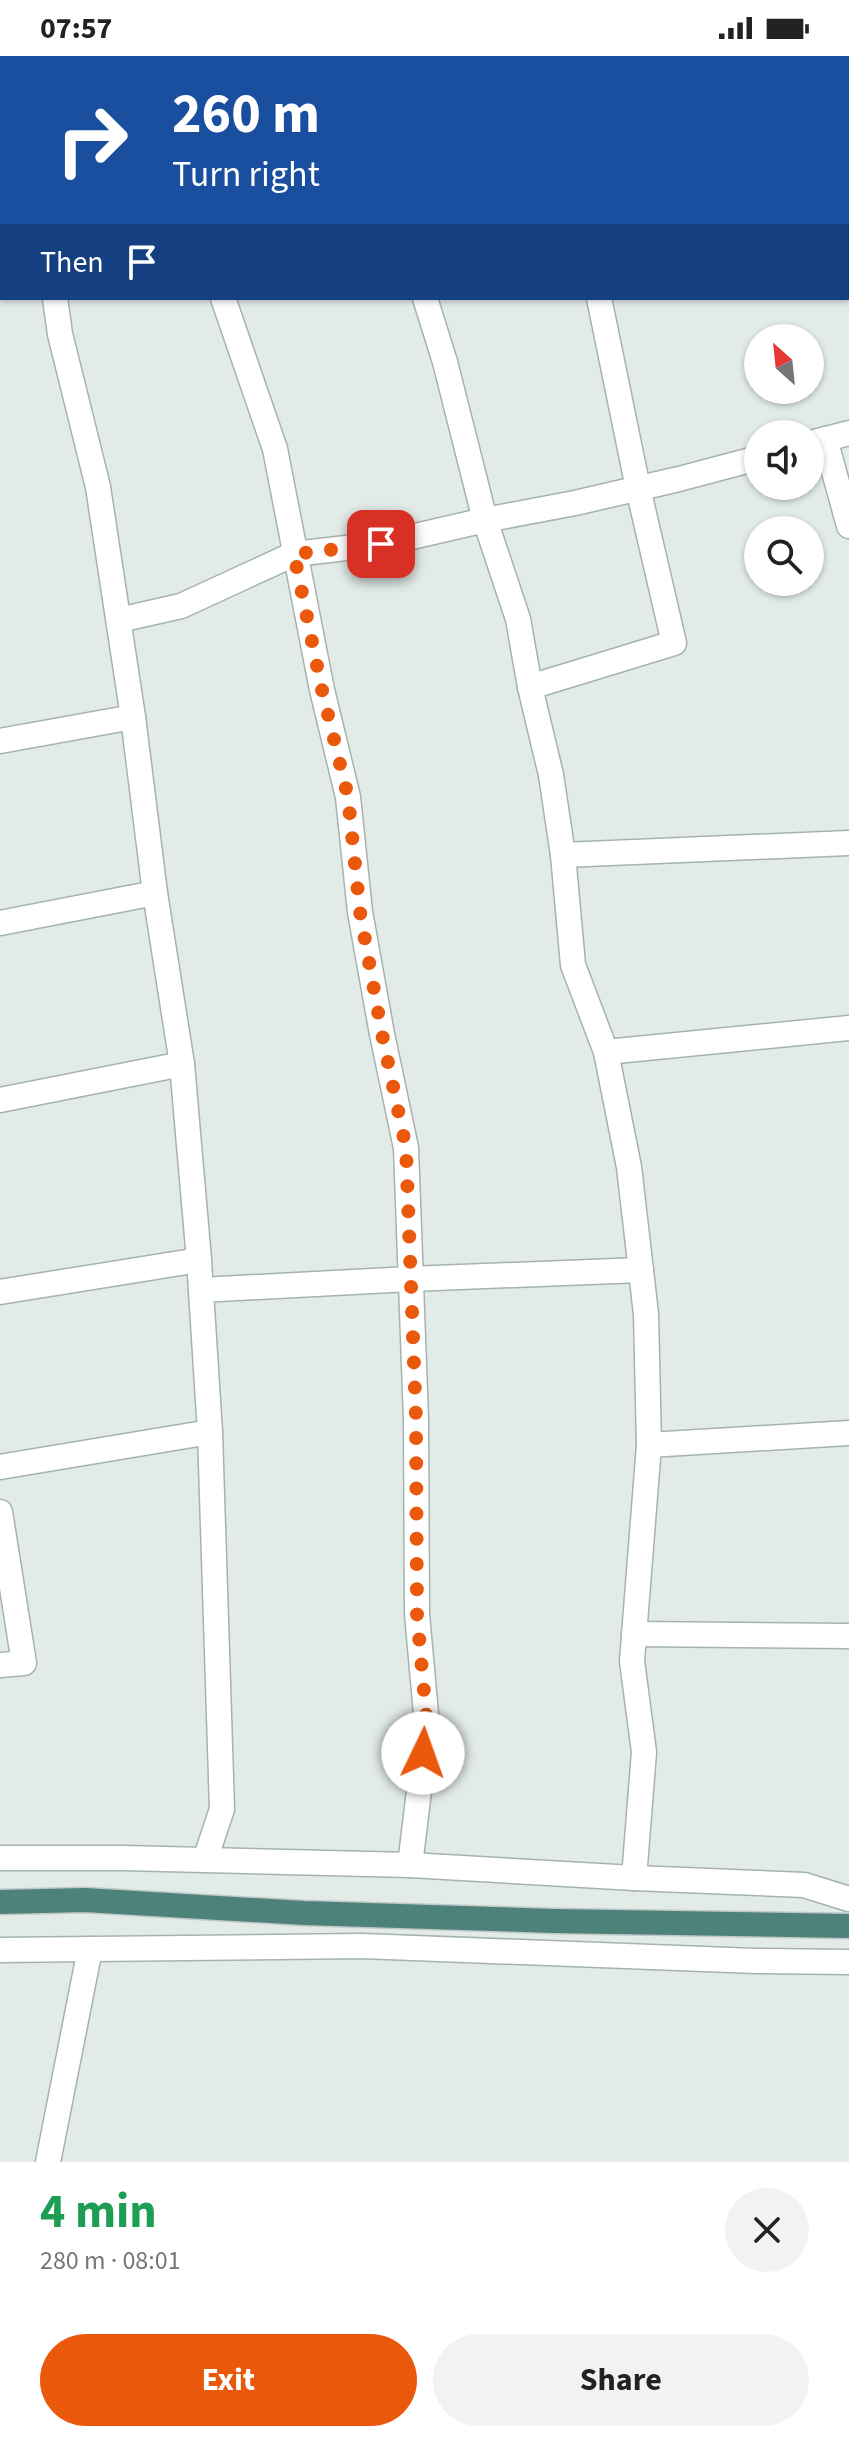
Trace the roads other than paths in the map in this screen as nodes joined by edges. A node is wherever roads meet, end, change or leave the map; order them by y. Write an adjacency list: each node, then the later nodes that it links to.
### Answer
1 (55, 300): 13 (street)
2 (224, 300): 12 (street)
3 (426, 300): 10 (street)
4 (599, 300): 9 (street)
5 (849, 433): 6 (street)
6 (824, 439)
7 (824, 460): 11 (street)
8 (744, 462): 9 (street)
9 (638, 488): 10 (street); 14 (street)
10 (485, 520): 12 (street); 14 (street)
11 (849, 526)
12 (294, 554): 13 (street); 27 (street)
13 (119, 620): 15 (street)
14 (530, 687): 18 (street)
15 (133, 717): 16 (street); 19 (street)
16 (0, 741)
17 (849, 843): 18 (street)
18 (563, 855): 22 (street)
19 (155, 893): 20 (street); 23 (street)
20 (0, 923)
21 (849, 1028): 22 (street)
22 (606, 1052): 26 (street)
23 (182, 1064): 24 (street); 25 (street)
24 (0, 1100)
25 (199, 1260): 28 (street); 29 (street)
26 (641, 1270): 27 (street); 32 (street)
27 (410, 1279): 28 (street); 40 (street)
28 (201, 1290): 30 (street)
29 (0, 1292)
30 (210, 1432): 33 (street); 39 (street)
31 (849, 1433): 32 (street)
32 (649, 1445): 35 (street)
33 (0, 1467)
34 (0, 1512): 37 (street)
35 (634, 1634): 36 (street); 41 (street)
36 (849, 1636)
37 (0, 1665)
38 (0, 1858): 39 (street)
39 (205, 1860): 40 (street)
40 (410, 1865): 41 (street)
41 (634, 1878): 42 (street)
42 (849, 1899)
43 (0, 1902): 44 (highway)
44 (849, 1926)
45 (90, 1949): 46 (street); 47 (street); 48 (street)
46 (0, 1950)
47 (849, 1962)
48 (48, 2162)

